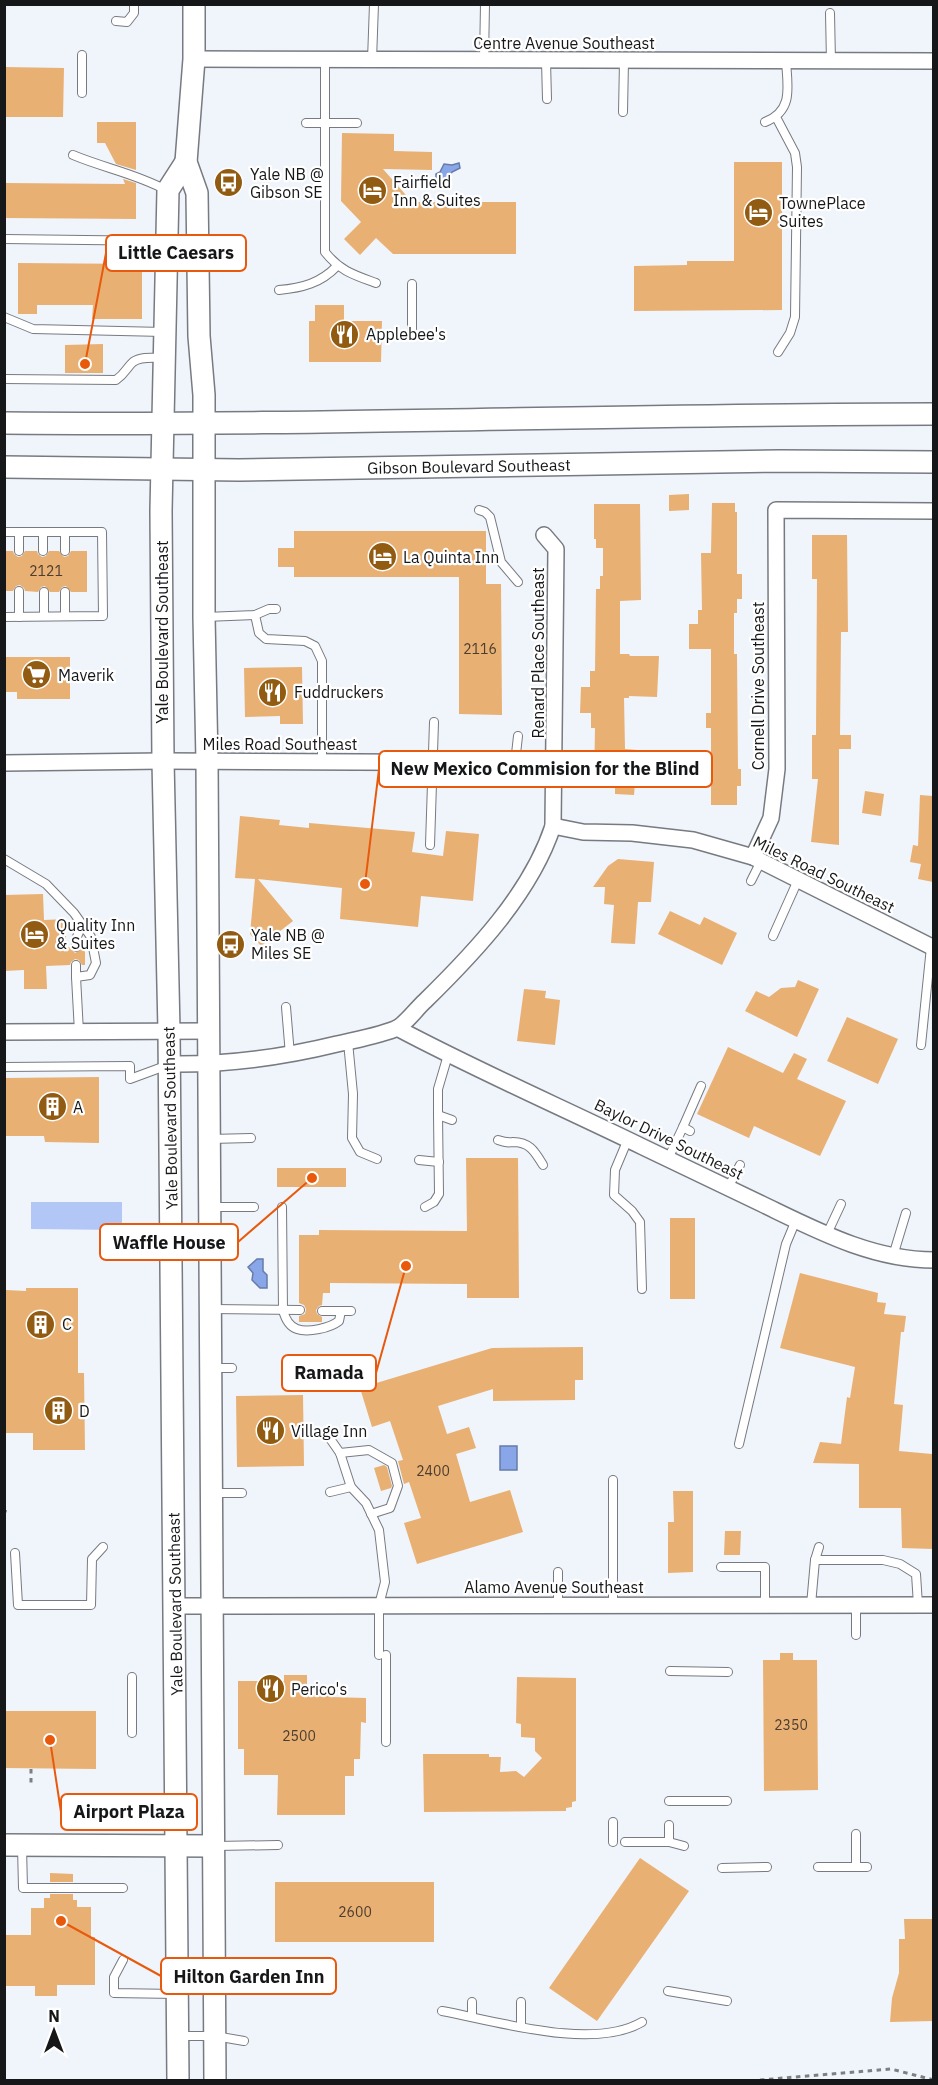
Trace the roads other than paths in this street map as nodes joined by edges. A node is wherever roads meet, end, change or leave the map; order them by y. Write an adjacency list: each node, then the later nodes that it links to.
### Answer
1 (134, 4): 6 (lane)
2 (194, 4): 8 (main road)
3 (374, 4): 10 (lane)
4 (485, 4): 11 (lane)
5 (830, 13): 16 (lane)
6 (117, 21)
7 (82, 55): 17 (lane)
8 (194, 59): 9 (street, Centre Avenue Southeast); 26 (main road)
9 (325, 59): 10 (street, Centre Avenue Southeast); 23 (lane)
10 (372, 60): 11 (street, Centre Avenue Southeast)
11 (484, 60): 12 (street, Centre Avenue Southeast)
12 (546, 61): 13 (street, Centre Avenue Southeast); 18 (lane)
13 (624, 61): 15 (street, Centre Avenue Southeast); 19 (lane)
14 (933, 61): 16 (street, Centre Avenue Southeast)
15 (786, 62): 16 (street, Centre Avenue Southeast); 20 (lane)
16 (831, 62)
17 (81, 93)
18 (547, 99)
19 (623, 112)
20 (776, 117): 21 (lane); 37 (lane)
21 (765, 122)
22 (306, 123): 23 (lane)
23 (325, 123): 24 (lane); 30 (lane)
24 (357, 123)
25 (73, 155): 27 (lane)
26 (186, 162): 27 (main road); 43 (main road)
27 (168, 190): 29 (main road, Yale Boulevard Southeast)
28 (4, 239): 29 (lane)
29 (167, 241): 35 (main road, Yale Boulevard Southeast)
30 (337, 266): 31 (lane); 33 (lane)
31 (376, 283)
32 (412, 284): 36 (lane)
33 (279, 290)
34 (4, 317): 35 (lane)
35 (165, 332): 38 (main road, Yale Boulevard Southeast)
36 (412, 337)
37 (778, 352)
38 (164, 358): 39 (lane); 42 (main road, Yale Boulevard Southeast)
39 (4, 379)
40 (933, 414): 43 (main road)
41 (4, 423): 42 (main road)
42 (162, 424): 43 (main road); 46 (main road, Yale Boulevard Southeast)
43 (205, 424): 47 (main road)
44 (933, 462): 47 (main road, Gibson Boulevard Southeast)
45 (4, 467): 46 (main road, Gibson Boulevard Southeast)
46 (161, 469): 47 (main road, Gibson Boulevard Southeast); 71 (main road, Yale Boulevard Southeast)
47 (205, 469): 68 (main road)
48 (479, 510): 58 (lane)
49 (933, 511): 81 (street, Cornell Drive Southeast)
50 (4, 532): 51 (lane)
51 (19, 532): 52 (lane); 55 (lane)
52 (43, 532): 53 (lane); 56 (lane)
53 (65, 532): 57 (lane); 65 (lane)
54 (544, 535): 77 (street, Renard Place Southeast)
55 (19, 551)
56 (43, 551)
57 (65, 551)
58 (518, 582)
59 (19, 591): 67 (lane)
60 (44, 592): 64 (lane)
61 (65, 592): 65 (lane)
62 (276, 609): 63 (lane)
63 (255, 615): 68 (lane); 73 (lane)
64 (44, 616): 65 (lane); 67 (lane)
65 (65, 616)
66 (4, 617): 67 (lane)
67 (19, 617)
68 (204, 617): 72 (main road)
69 (434, 722): 74 (lane)
70 (518, 736): 76 (lane)
71 (163, 761): 72 (street, Miles Road Southeast); 75 (street, Miles Road Southeast); 92 (main road, Yale Boulevard Southeast)
72 (207, 761): 73 (street, Miles Road Southeast); 93 (main road)
73 (322, 762): 74 (street, Miles Road Southeast)
74 (433, 762): 76 (street, Miles Road Southeast); 79 (lane)
75 (4, 763)
76 (514, 763): 77 (street, Miles Road Southeast)
77 (555, 763): 78 (street, Renard Place Southeast)
78 (553, 826): 81 (street, Miles Road Southeast); 91 (street, Renard Place Southeast)
79 (430, 845)
80 (4, 859): 84 (lane)
81 (757, 859): 82 (street, Miles Road Southeast); 83 (lane)
82 (798, 880): 85 (lane); 87 (street, Miles Road Southeast)
83 (751, 881)
84 (81, 925): 86 (lane); 89 (lane)
85 (773, 936)
86 (76, 947)
87 (932, 948): 97 (lane)
88 (76, 965): 89 (lane)
89 (76, 977): 95 (lane)
90 (286, 1007): 98 (lane)
91 (397, 1028): 96 (street, Renard Place Southeast); 99 (street, Baylor Drive Southeast)
92 (169, 1031): 93 (street); 95 (street); 100 (main road, Yale Boulevard Southeast)
93 (209, 1031): 101 (main road)
94 (4, 1032): 95 (street)
95 (79, 1032)
96 (348, 1042): 98 (street, Renard Place Southeast); 110 (lane)
97 (921, 1045)
98 (291, 1055): 101 (street, Renard Place Southeast)
99 (448, 1055): 104 (lane); 108 (street, Baylor Drive Southeast)
100 (170, 1064): 101 (street, Renard Place Southeast); 102 (lane); 156 (main road, Yale Boulevard Southeast)
101 (208, 1065): 106 (main road)
102 (4, 1067)
103 (701, 1086): 111 (lane)
104 (438, 1115): 105 (lane); 113 (lane)
105 (452, 1120)
106 (209, 1138): 107 (lane); 118 (main road)
107 (251, 1138)
108 (628, 1139): 111 (street, Baylor Drive Southeast); 127 (lane)
109 (498, 1140): 115 (lane)
110 (377, 1159)
111 (668, 1159): 116 (street, Baylor Drive Southeast)
112 (419, 1160): 113 (lane)
113 (439, 1162): 121 (lane)
114 (740, 1165): 116 (lane)
115 (543, 1166)
116 (728, 1188): 123 (street, Baylor Drive Southeast)
117 (841, 1204): 124 (lane)
118 (210, 1207): 119 (lane); 128 (main road)
119 (254, 1207)
120 (282, 1207): 129 (lane)
121 (425, 1207)
122 (906, 1213): 125 (lane)
123 (796, 1220): 124 (street, Baylor Drive Southeast); 135 (lane)
124 (827, 1234): 125 (street, Baylor Drive Southeast)
125 (893, 1256): 126 (street, Baylor Drive Southeast)
126 (933, 1260)
127 (642, 1289)
128 (211, 1309): 129 (lane); 141 (main road)
129 (283, 1310): 130 (lane); 132 (lane)
130 (300, 1310)
131 (322, 1311): 132 (lane)
132 (341, 1311): 133 (lane)
133 (351, 1311)
134 (331, 1440): 136 (lane)
135 (739, 1444)
136 (340, 1453): 138 (lane); 142 (lane)
137 (613, 1480): 151 (lane)
138 (351, 1487): 139 (lane); 142 (lane)
139 (330, 1492)
140 (242, 1493): 141 (lane)
141 (212, 1494): 157 (main road)
142 (371, 1515): 149 (lane)
143 (103, 1547): 145 (lane)
144 (819, 1547): 146 (lane)
145 (15, 1554)
146 (815, 1560): 153 (lane); 155 (lane)
147 (721, 1567): 152 (lane)
148 (558, 1572): 150 (lane)
149 (379, 1605): 150 (street, Alamo Avenue Southeast); 157 (street, Alamo Avenue Southeast); 163 (lane)
150 (558, 1605): 151 (street, Alamo Avenue Southeast)
151 (613, 1605): 152 (street, Alamo Avenue Southeast)
152 (765, 1605): 153 (street, Alamo Avenue Southeast)
153 (811, 1605): 154 (street, Alamo Avenue Southeast)
154 (856, 1605): 155 (street, Alamo Avenue Southeast); 158 (lane)
155 (926, 1605)
156 (175, 1606): 157 (street, Alamo Avenue Southeast); 174 (main road, Yale Boulevard Southeast)
157 (212, 1606): 175 (main road)
158 (856, 1635)
159 (670, 1671): 160 (lane)
160 (728, 1672)
161 (132, 1677): 162 (lane)
162 (132, 1733)
163 (386, 1742)
164 (669, 1801): 165 (lane)
165 (728, 1801)
166 (613, 1822): 169 (lane)
167 (669, 1825): 171 (lane)
168 (856, 1834): 179 (lane)
169 (613, 1842)
170 (625, 1842): 171 (lane)
171 (669, 1842): 176 (lane)
172 (14, 1845): 174 (main road); 182 (lane)
173 (278, 1845): 175 (lane)
174 (176, 1846): 175 (main road); 185 (main road, Yale Boulevard Southeast)
175 (214, 1846): 194 (main road)
176 (684, 1846)
177 (767, 1867): 181 (lane)
178 (818, 1867): 179 (lane)
179 (856, 1867): 180 (lane)
180 (867, 1867)
181 (722, 1868)
182 (123, 1888)
183 (123, 1960): 185 (lane)
184 (668, 1991): 186 (lane)
185 (177, 1994): 193 (main road, Yale Boulevard Southeast)
186 (727, 2001)
187 (472, 2002): 190 (lane)
188 (521, 2002): 192 (lane)
189 (442, 2011): 190 (lane)
190 (472, 2017): 192 (lane)
191 (642, 2022): 192 (lane)
192 (521, 2026)
193 (177, 2036): 194 (lane); 196 (main road, Yale Boulevard Southeast)
194 (215, 2036): 195 (lane); 197 (main road)
195 (244, 2041)
196 (178, 2080)
197 (215, 2080)

